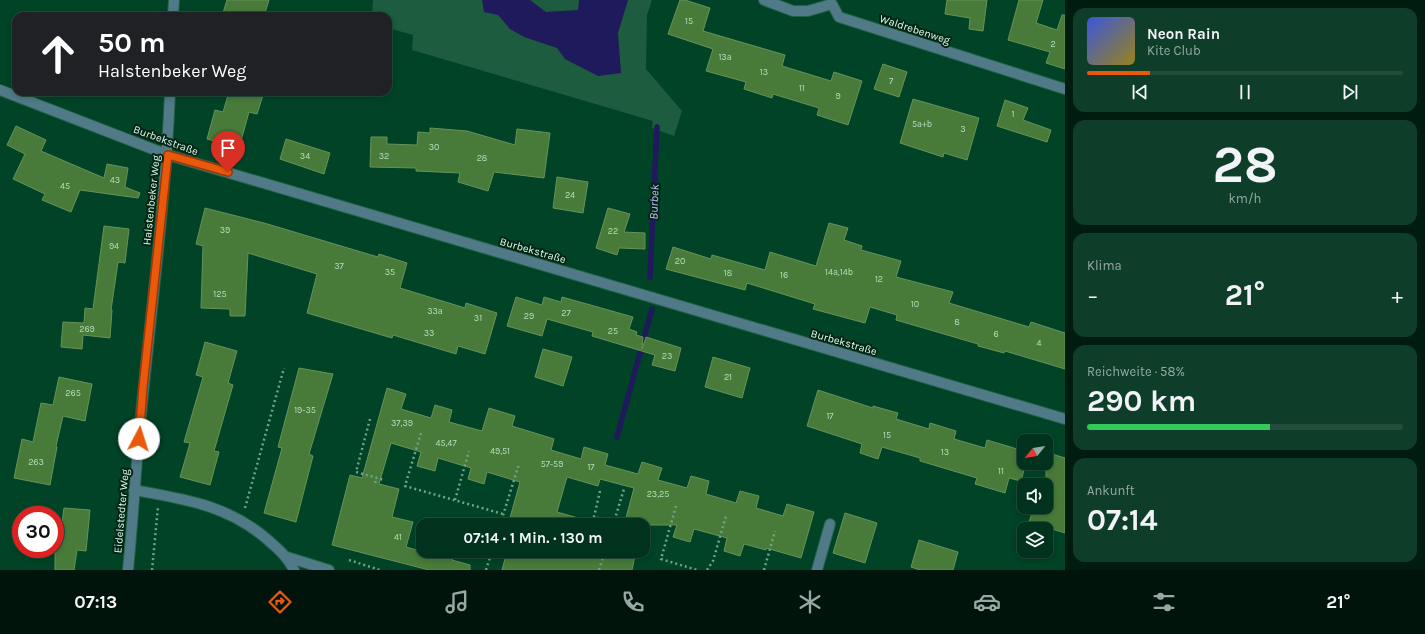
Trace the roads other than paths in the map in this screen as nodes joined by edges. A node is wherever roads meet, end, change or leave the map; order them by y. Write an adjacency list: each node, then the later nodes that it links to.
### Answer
1 (174, 0): 4 (street)
2 (764, 0): 3 (street, Waldrebenweg)
3 (832, 2): 5 (street, Waldrebenweg)
4 (173, 12)
5 (1065, 89)
6 (0, 90): 7 (street, Burbekstraße)
7 (12, 95)
8 (16, 96): 10 (street, Burbekstraße)
9 (170, 96): 10 (street, Halstenbeker Weg)
10 (168, 155): 11 (street, Halstenbeker Weg); 12 (street, Burbekstraße)
11 (152, 310): 13 (street, Eidelstedter Weg)
12 (1065, 419)
13 (134, 490): 15 (street); 16 (street, Eidelstedter Weg)
14 (830, 524): 19 (street)
15 (287, 557): 17 (street); 18 (street)
16 (128, 570)
17 (294, 570)
18 (329, 570)
19 (817, 570)

